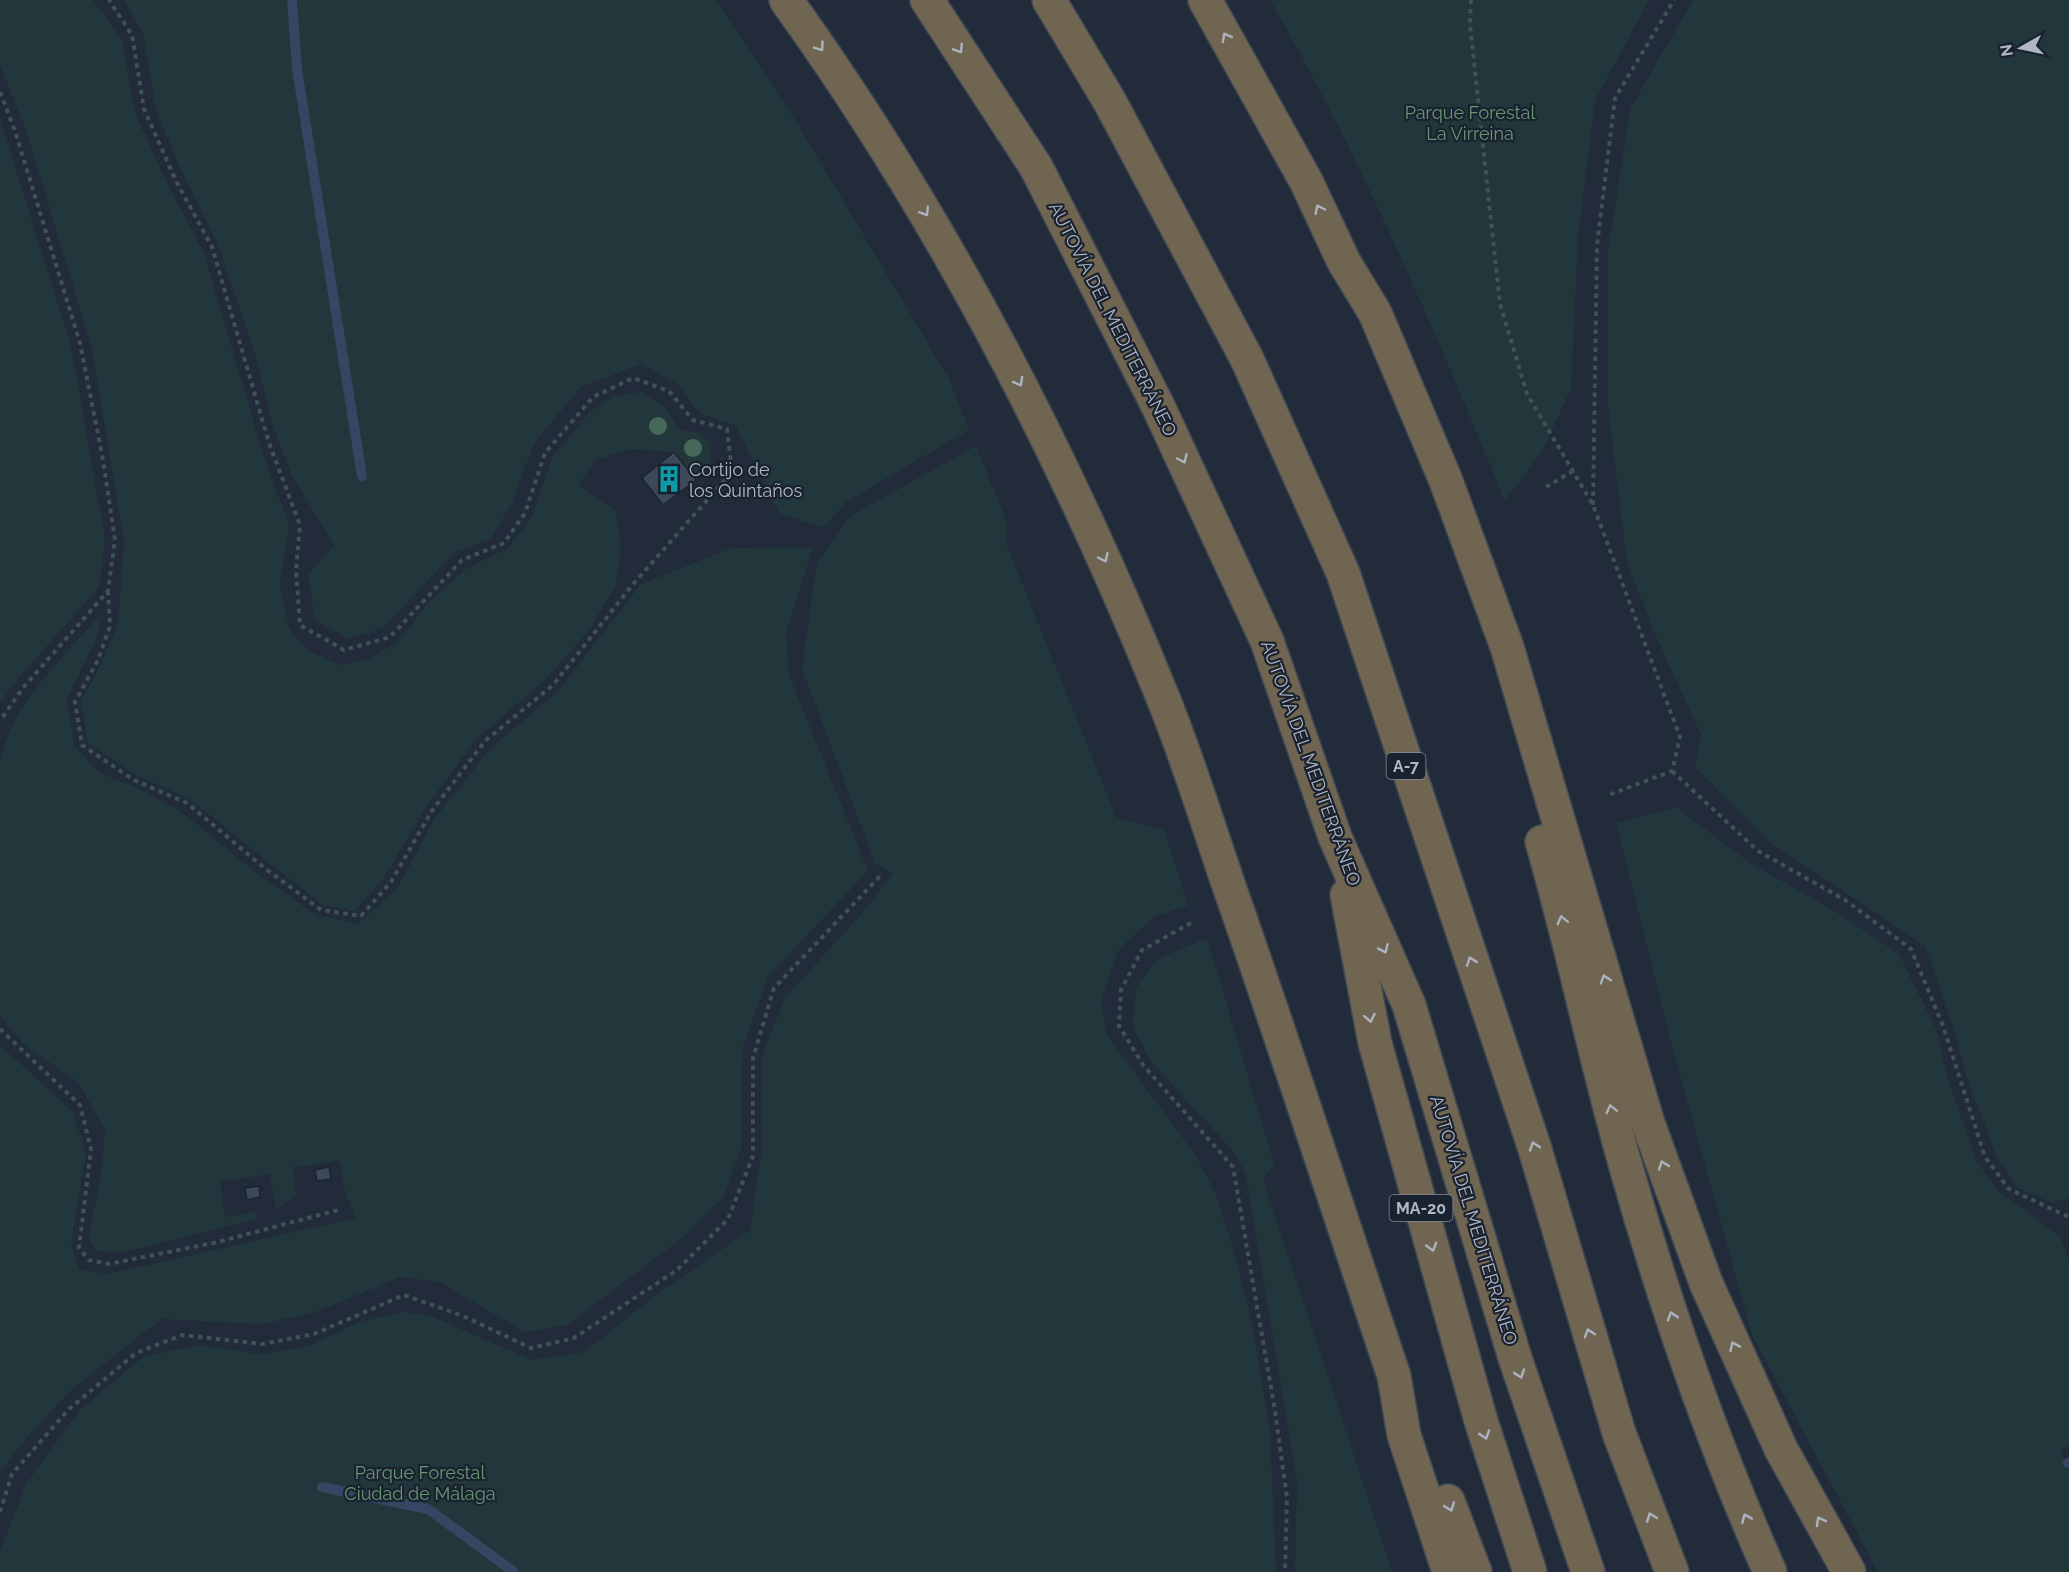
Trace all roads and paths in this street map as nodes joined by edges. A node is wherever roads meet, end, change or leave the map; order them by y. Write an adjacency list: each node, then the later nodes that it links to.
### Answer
1 (109, 0): 13 (path)
2 (786, 0): 23 (highway, one-way to 23)
3 (927, 0): 17 (highway, AUTOVÍA DEL MEDITERRÁNEO, one-way to 17)
4 (1049, 0): 30 (highway, A-7, one-way to 4)
5 (1205, 0): 9 (highway, one-way to 5)
6 (1471, 0): 10 (path)
7 (1674, 0): 12 (path)
8 (0, 93): 13 (path)
9 (1344, 261): 31 (highway, one-way to 9); 32 (highway, one-way to 9)
10 (1573, 471): 11 (path); 12 (path)
11 (1546, 487)
12 (1593, 505): 15 (path)
13 (108, 591): 14 (path)
14 (0, 722)
15 (1672, 771): 16 (path); 22 (path)
16 (1606, 796)
17 (1335, 837): 28 (highway, MA-20, one-way to 28); 29 (highway, AUTOVÍA DEL MEDITERRÁNEO, one-way to 29)
18 (881, 875): 24 (path)
19 (1191, 924): 25 (path)
20 (0, 1029): 21 (path)
21 (338, 1210)
22 (2069, 1216)
23 (1394, 1376): 26 (highway); 27 (highway, one-way to 27)
24 (0, 1512)
25 (1285, 1572)
26 (1449, 1572)
27 (1475, 1572)
28 (1530, 1572)
29 (1588, 1572)
30 (1672, 1572)
31 (1770, 1572)
32 (1849, 1572)

